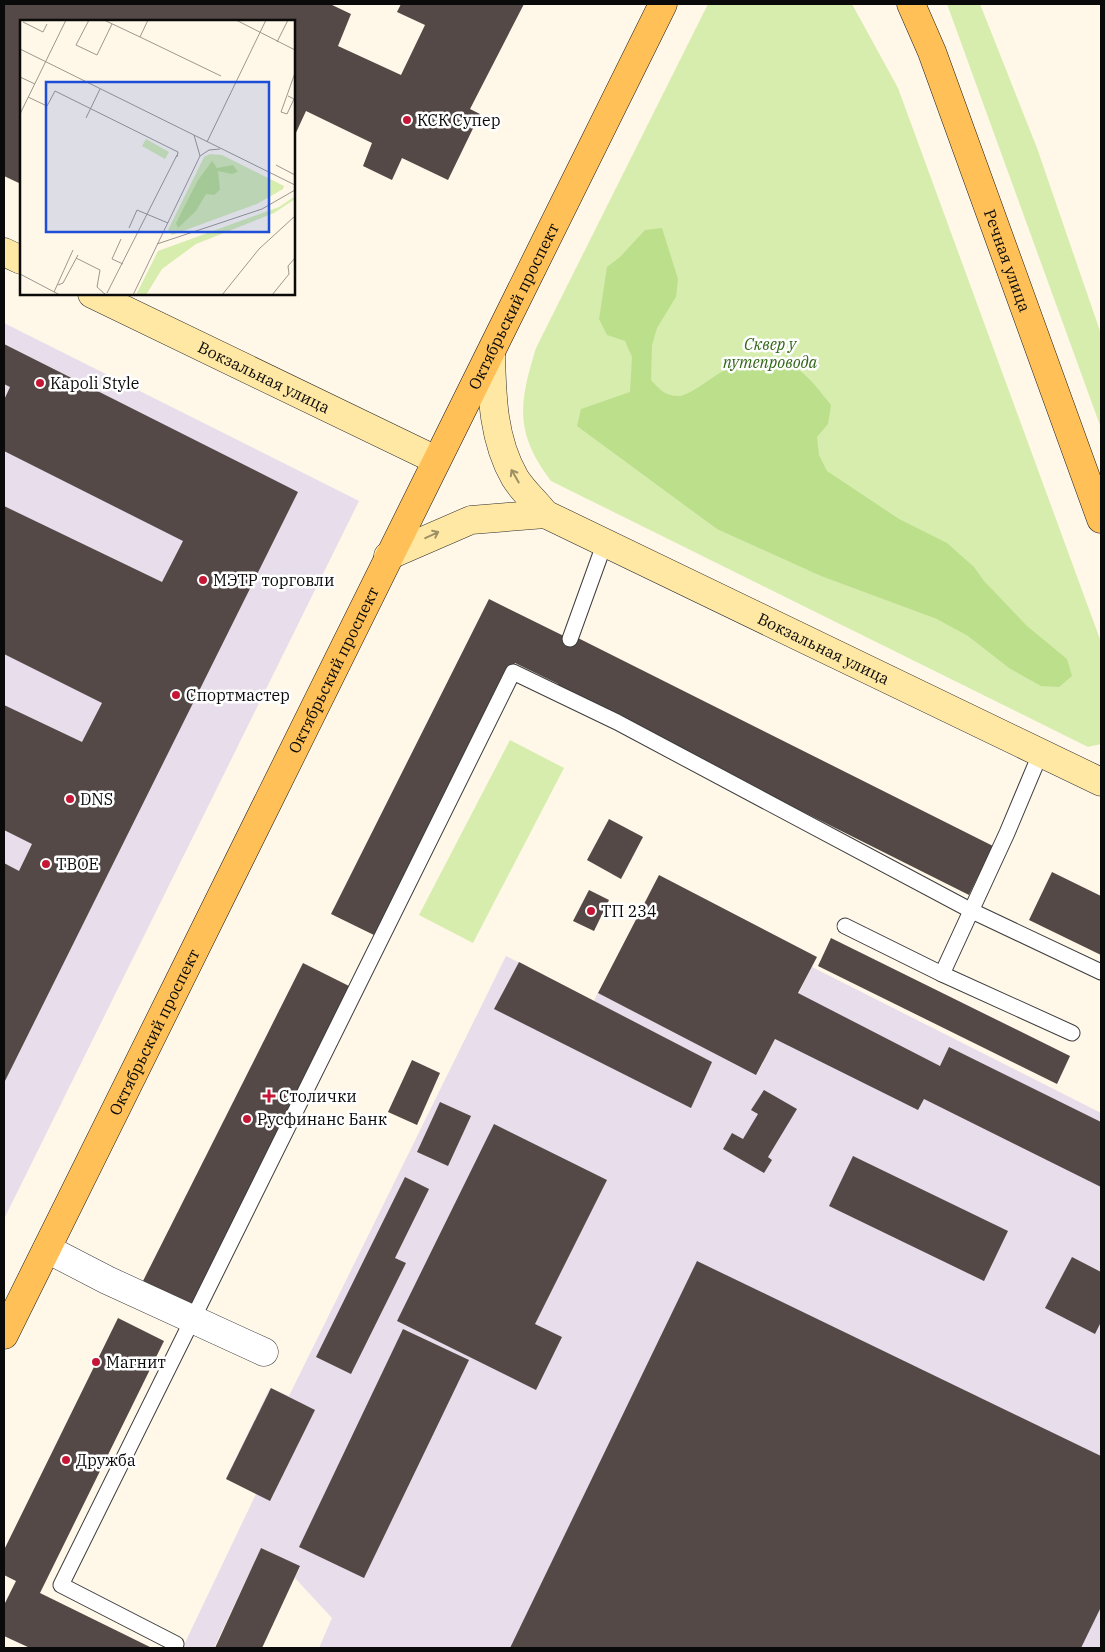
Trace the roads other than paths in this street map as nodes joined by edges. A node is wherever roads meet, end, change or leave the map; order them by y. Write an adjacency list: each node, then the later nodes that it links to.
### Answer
1 (663, 4): 6 (main road, Октябрьский проспект)
2 (911, 4): 9 (main road, Речная улица)
3 (4, 252): 4 (main road)
4 (20, 260)
5 (94, 295): 7 (main road, Вокзальная улица)
6 (491, 354): 7 (main road, Октябрьский проспект); 8 (main road, Вокзальная улица, one-way to 6)
7 (436, 460): 11 (main road, Октябрьский проспект)
8 (546, 514): 10 (main road, Вокзальная улица); 11 (main road, Вокзальная улица, one-way to 8)
9 (1101, 519)
10 (605, 542): 12 (lane); 13 (main road, Вокзальная улица)
11 (388, 556): 20 (main road, Октябрьский проспект)
12 (570, 639)
13 (1040, 752): 14 (main road, Вокзальная улица); 15 (lane)
14 (1101, 782)
15 (972, 911): 17 (lane); 18 (lane); 21 (lane)
16 (846, 926): 18 (lane)
17 (1101, 972)
18 (942, 974): 19 (lane)
19 (1072, 1033)
20 (47, 1249): 21 (street); 22 (main road, Октябрьский проспект)
21 (192, 1320): 23 (street); 24 (lane)
22 (4, 1335)
23 (264, 1352)
24 (174, 1648)

